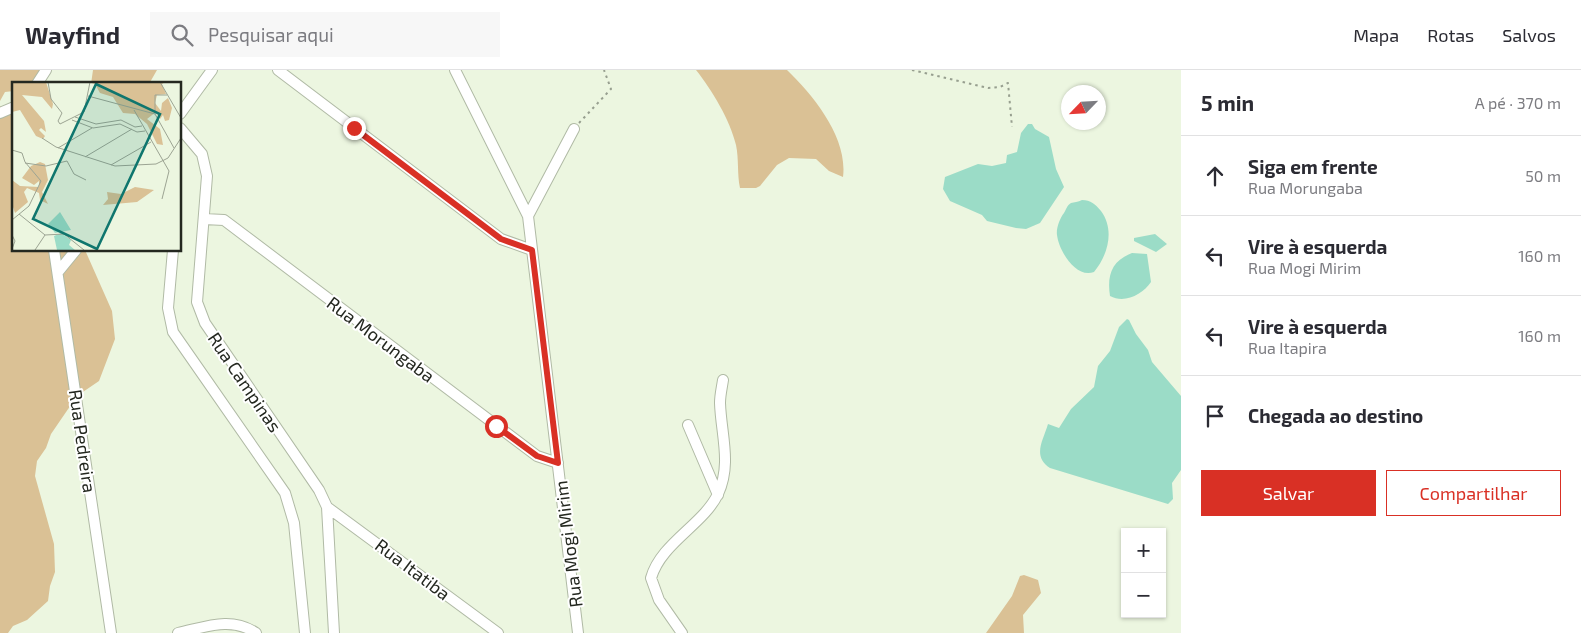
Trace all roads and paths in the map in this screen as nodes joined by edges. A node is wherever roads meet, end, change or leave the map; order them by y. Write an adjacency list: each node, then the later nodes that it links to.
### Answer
1 (46, 70): 7 (street)
2 (212, 70): 10 (street)
3 (278, 70): 16 (street)
4 (455, 70): 14 (street, Rua Mogi Mirim)
5 (604, 70): 13 (path)
6 (912, 70): 11 (path)
7 (38, 82)
8 (12, 108): 9 (street)
9 (0, 113)
10 (181, 113)
11 (1012, 127)
12 (181, 129): 15 (street, Rua Campinas)
13 (574, 129): 14 (street)
14 (528, 216): 16 (street, Rua Mogi Mirim)
15 (204, 218): 23 (street, Rua Morungaba); 25 (street, Rua Campinas)
16 (532, 250): 23 (street, Rua Mogi Mirim)
17 (54, 251): 20 (street, Rua Pedreira)
18 (75, 251): 20 (street)
19 (173, 251): 29 (street, Rua Campinas)
20 (58, 272): 26 (street, Rua Pedreira)
21 (723, 380): 24 (street)
22 (688, 425): 24 (street)
23 (558, 463): 32 (street, Rua Mogi Mirim)
24 (718, 495): 33 (street)
25 (327, 507): 30 (street, Rua Campinas); 31 (street, Rua Itatiba)
26 (111, 633)
27 (178, 633): 28 (street)
28 (256, 633)
29 (305, 633)
30 (334, 633)
31 (498, 633)
32 (578, 633)
33 (682, 633)

